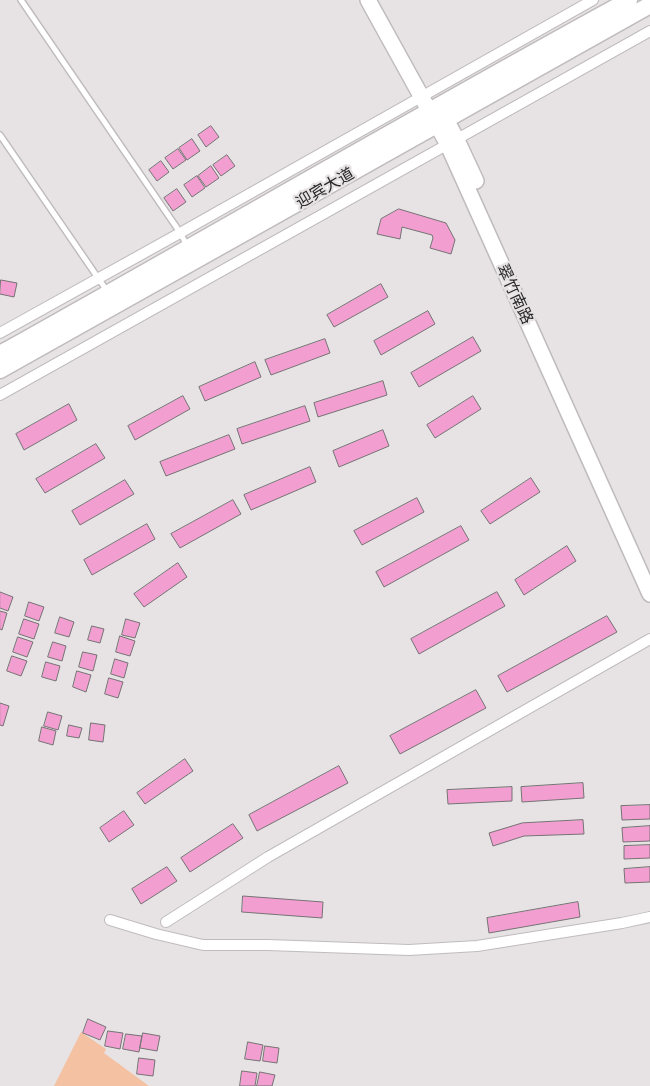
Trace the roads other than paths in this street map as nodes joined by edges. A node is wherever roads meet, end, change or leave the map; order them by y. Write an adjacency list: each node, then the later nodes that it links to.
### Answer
1 (21, 0): 11 (lane)
2 (368, 0): 8 (main road, 翠竹南路)
3 (378, 0): 8 (main road, 翠竹南路)
4 (594, 0): 8 (street)
5 (629, 0): 8 (main road, 迎宾大道)
6 (650, 6): 8 (main road, 迎宾大道)
7 (650, 30): 10 (street)
8 (434, 108): 10 (main road, 翠竹南路); 11 (street); 12 (main road, 迎宾大道)
9 (0, 135): 13 (lane)
10 (451, 141): 18 (street); 19 (main road, 翠竹南路); 20 (main road, 翠竹南路)
11 (180, 233): 12 (lane); 13 (street)
12 (193, 254): 14 (main road, 迎宾大道)
13 (98, 278): 14 (lane); 15 (street)
14 (112, 300): 16 (main road, 迎宾大道); 17 (main road, 迎宾大道)
15 (0, 332)
16 (0, 354)
17 (0, 370)
18 (0, 395)
19 (650, 573)
20 (650, 594)
21 (650, 639): 24 (street)
22 (650, 917): 23 (street)
23 (110, 920)
24 (166, 922)

